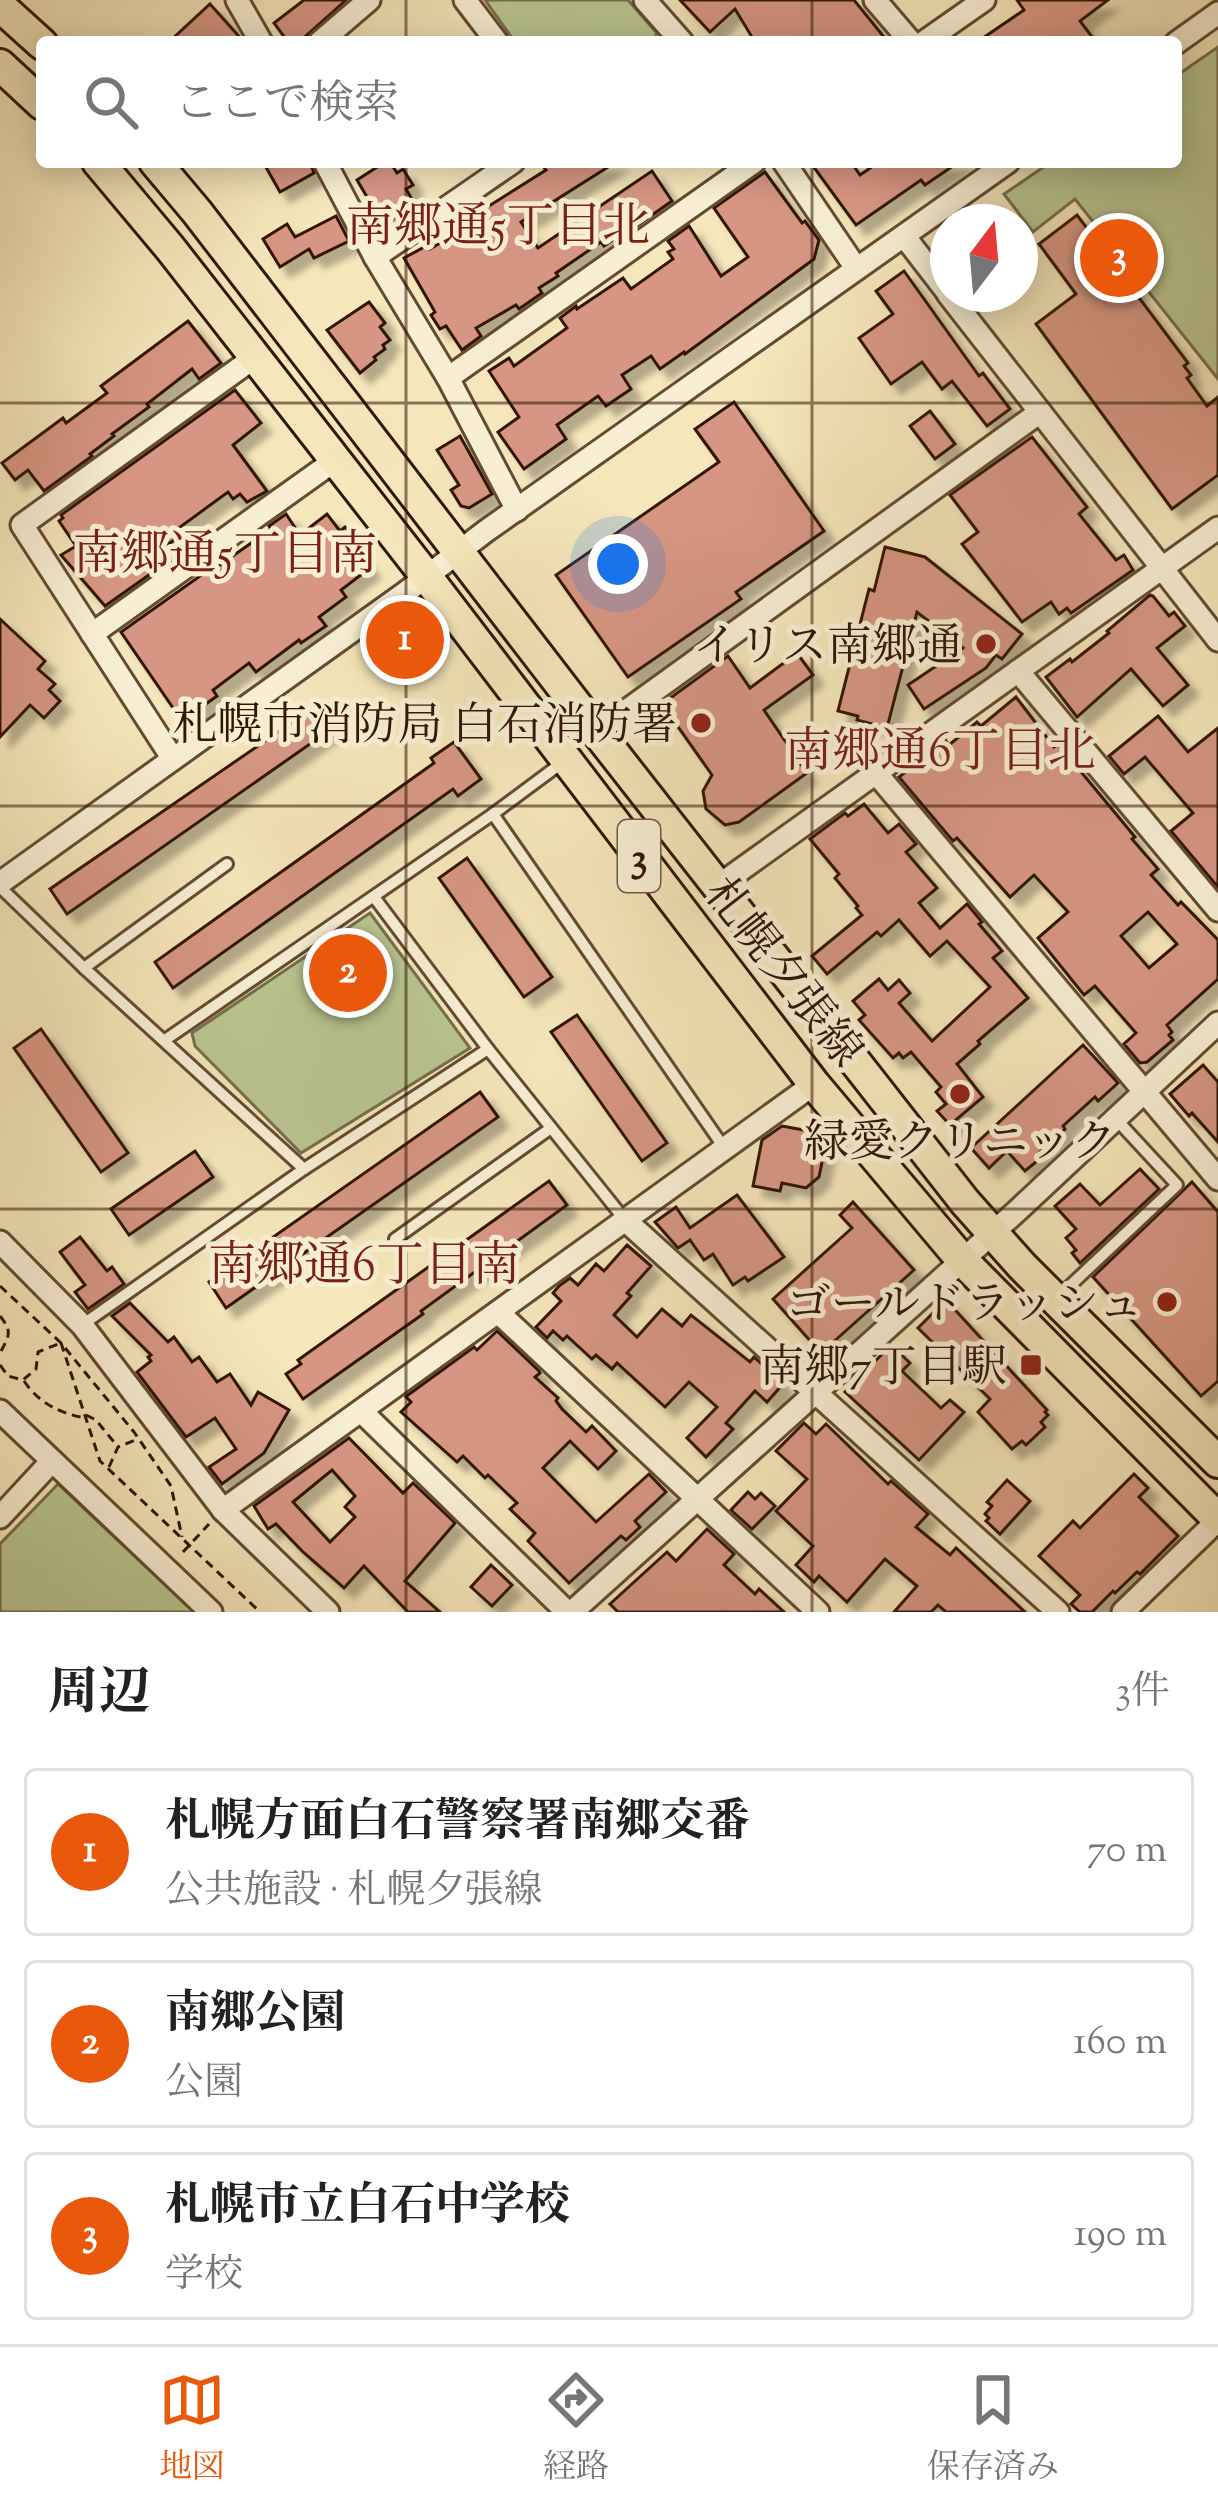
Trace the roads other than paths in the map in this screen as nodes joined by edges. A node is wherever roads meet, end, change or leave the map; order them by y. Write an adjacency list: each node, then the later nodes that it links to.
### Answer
1 (237, 0): 9 (street)
2 (465, 0): 11 (street)
3 (645, 0): 12 (street)
4 (875, 0): 13 (street)
5 (984, 0): 14 (street)
6 (366, 1): 10 (street)
7 (0, 6): 15 (main road)
8 (1218, 13): 16 (street)
9 (258, 36)
10 (327, 36)
11 (492, 36)
12 (677, 36)
13 (906, 36)
14 (933, 36)
15 (36, 39)
16 (1182, 39)
17 (0, 65): 18 (main road)
18 (36, 98)
19 (103, 168): 31 (main road, 札幌夕張線 / 3)
20 (162, 168): 37 (main road, 札幌夕張線 / 3)
21 (328, 168): 27 (street)
22 (504, 168): 27 (street)
23 (746, 168): 32 (street)
24 (788, 168): 28 (street)
25 (1000, 168): 26 (street)
26 (904, 236): 28 (street); 29 (street)
27 (375, 257): 32 (street)
28 (856, 268): 35 (street)
29 (930, 270)
30 (962, 312): 33 (street)
31 (255, 357): 34 (main road, 札幌夕張線 / 3); 40 (street)
32 (448, 378): 35 (street)
33 (1040, 412): 38 (street); 43 (street)
34 (334, 461): 39 (main road, 札幌夕張線 / 3); 40 (street)
35 (517, 510): 37 (street)
36 (1218, 528): 38 (street)
37 (459, 553): 39 (street); 43 (main road, 札幌夕張線 / 3)
38 (1162, 568): 41 (street); 42 (street)
39 (427, 576): 44 (street); 45 (main road, 札幌夕張線 / 3)
40 (92, 634): 44 (street)
41 (1218, 640)
42 (1018, 671): 46 (street); 52 (street)
43 (597, 732): 50 (main road, 札幌夕張線 / 3)
44 (173, 759): 49 (street)
45 (565, 760): 47 (lane); 57 (main road, 札幌夕張線 / 3)
46 (875, 773): 50 (street); 58 (street)
47 (493, 814): 51 (lane); 61 (lane)
48 (227, 864): 53 (lane)
49 (0, 885): 53 (lane)
50 (718, 886): 65 (main road, 札幌夕張線 / 3)
51 (374, 897): 55 (lane); 56 (lane)
52 (1218, 910)
53 (84, 968): 55 (lane)
54 (1218, 1023): 58 (street)
55 (165, 1040): 62 (lane)
56 (488, 1049): 60 (lane); 62 (lane)
57 (814, 1084): 61 (street); 68 (main road, 札幌夕張線 / 3)
58 (1143, 1092): 59 (street); 63 (street)
59 (1115, 1118): 65 (street); 69 (lane)
60 (550, 1128): 64 (lane); 66 (lane)
61 (725, 1149): 64 (street)
62 (304, 1169): 71 (lane)
63 (1218, 1179)
64 (625, 1220): 70 (street); 72 (street)
65 (992, 1234): 68 (street); 69 (main road, 札幌夕張線 / 3)
66 (395, 1239)
67 (0, 1241): 71 (street)
68 (962, 1261): 72 (street); 80 (main road, 札幌夕張線 / 3)
69 (1056, 1299): 76 (main road, 札幌夕張線 / 3)
70 (498, 1312): 74 (street); 77 (street)
71 (82, 1325): 78 (street)
72 (816, 1392): 77 (street); 85 (street)
73 (0, 1411): 75 (street)
74 (362, 1412): 78 (street); 83 (street)
75 (52, 1461): 79 (street); 81 (street)
76 (1218, 1462)
77 (698, 1499): 83 (street); 84 (street)
78 (223, 1510): 82 (street)
79 (0, 1516)
80 (1218, 1519): 86 (street)
81 (211, 1612)
82 (328, 1612)
83 (570, 1612)
84 (818, 1612)
85 (1058, 1612)
86 (1123, 1612)

